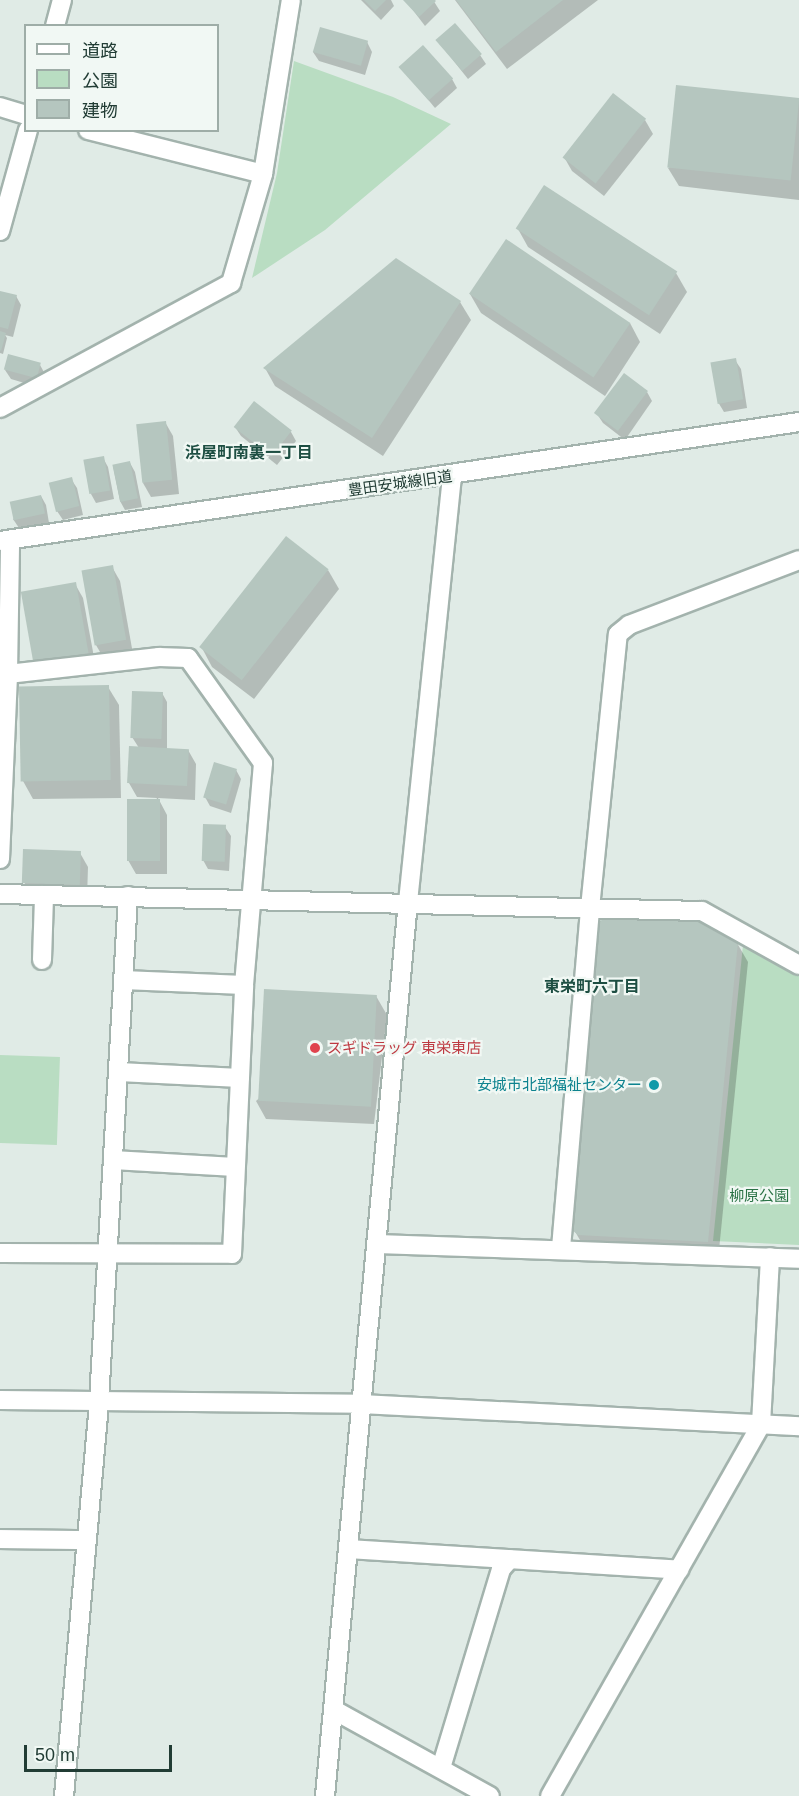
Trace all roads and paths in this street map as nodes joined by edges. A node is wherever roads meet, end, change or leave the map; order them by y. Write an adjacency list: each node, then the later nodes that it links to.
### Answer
1 (62, 0): 3 (street)
2 (291, 0): 8 (street)
3 (56, 24)
4 (0, 107): 5 (street)
5 (24, 114)
6 (27, 132): 9 (street)
7 (96, 132): 8 (street)
8 (263, 174): 10 (street)
9 (0, 231)
10 (0, 408)
11 (799, 425): 12 (street, 豊田安城線旧道)
12 (452, 475): 13 (street, 豊田安城線旧道); 21 (street)
13 (5, 541): 15 (street)
14 (799, 560): 22 (street)
15 (8, 674): 16 (street); 20 (street)
16 (0, 859)
17 (0, 894): 18 (street)
18 (44, 895): 19 (street); 23 (street)
19 (128, 896): 20 (street); 25 (street)
20 (252, 899): 21 (street); 26 (street)
21 (408, 902): 22 (street); 31 (street)
22 (590, 908): 24 (street); 32 (street)
23 (42, 960)
24 (799, 965)
25 (123, 980): 26 (street); 27 (street)
26 (244, 985): 28 (street)
27 (119, 1072): 28 (street); 29 (street)
28 (240, 1078): 30 (street)
29 (113, 1160): 30 (street); 34 (street)
30 (234, 1167): 34 (street)
31 (377, 1244): 32 (street); 39 (street)
32 (561, 1248): 35 (street)
33 (0, 1253): 34 (street)
34 (108, 1254): 38 (street)
35 (770, 1257): 36 (street); 40 (street)
36 (799, 1259)
37 (0, 1400): 38 (street)
38 (99, 1401): 39 (street); 43 (street)
39 (361, 1404): 40 (street); 44 (street)
40 (761, 1424): 41 (street); 46 (street)
41 (799, 1426)
42 (0, 1539): 43 (street)
43 (86, 1540): 49 (street)
44 (349, 1549): 45 (street); 47 (street)
45 (510, 1559): 46 (street); 48 (street)
46 (679, 1570): 52 (street)
47 (334, 1710): 48 (street); 50 (street)
48 (441, 1768): 51 (street)
49 (64, 1796)
50 (325, 1796)
51 (490, 1796)
52 (550, 1796)

